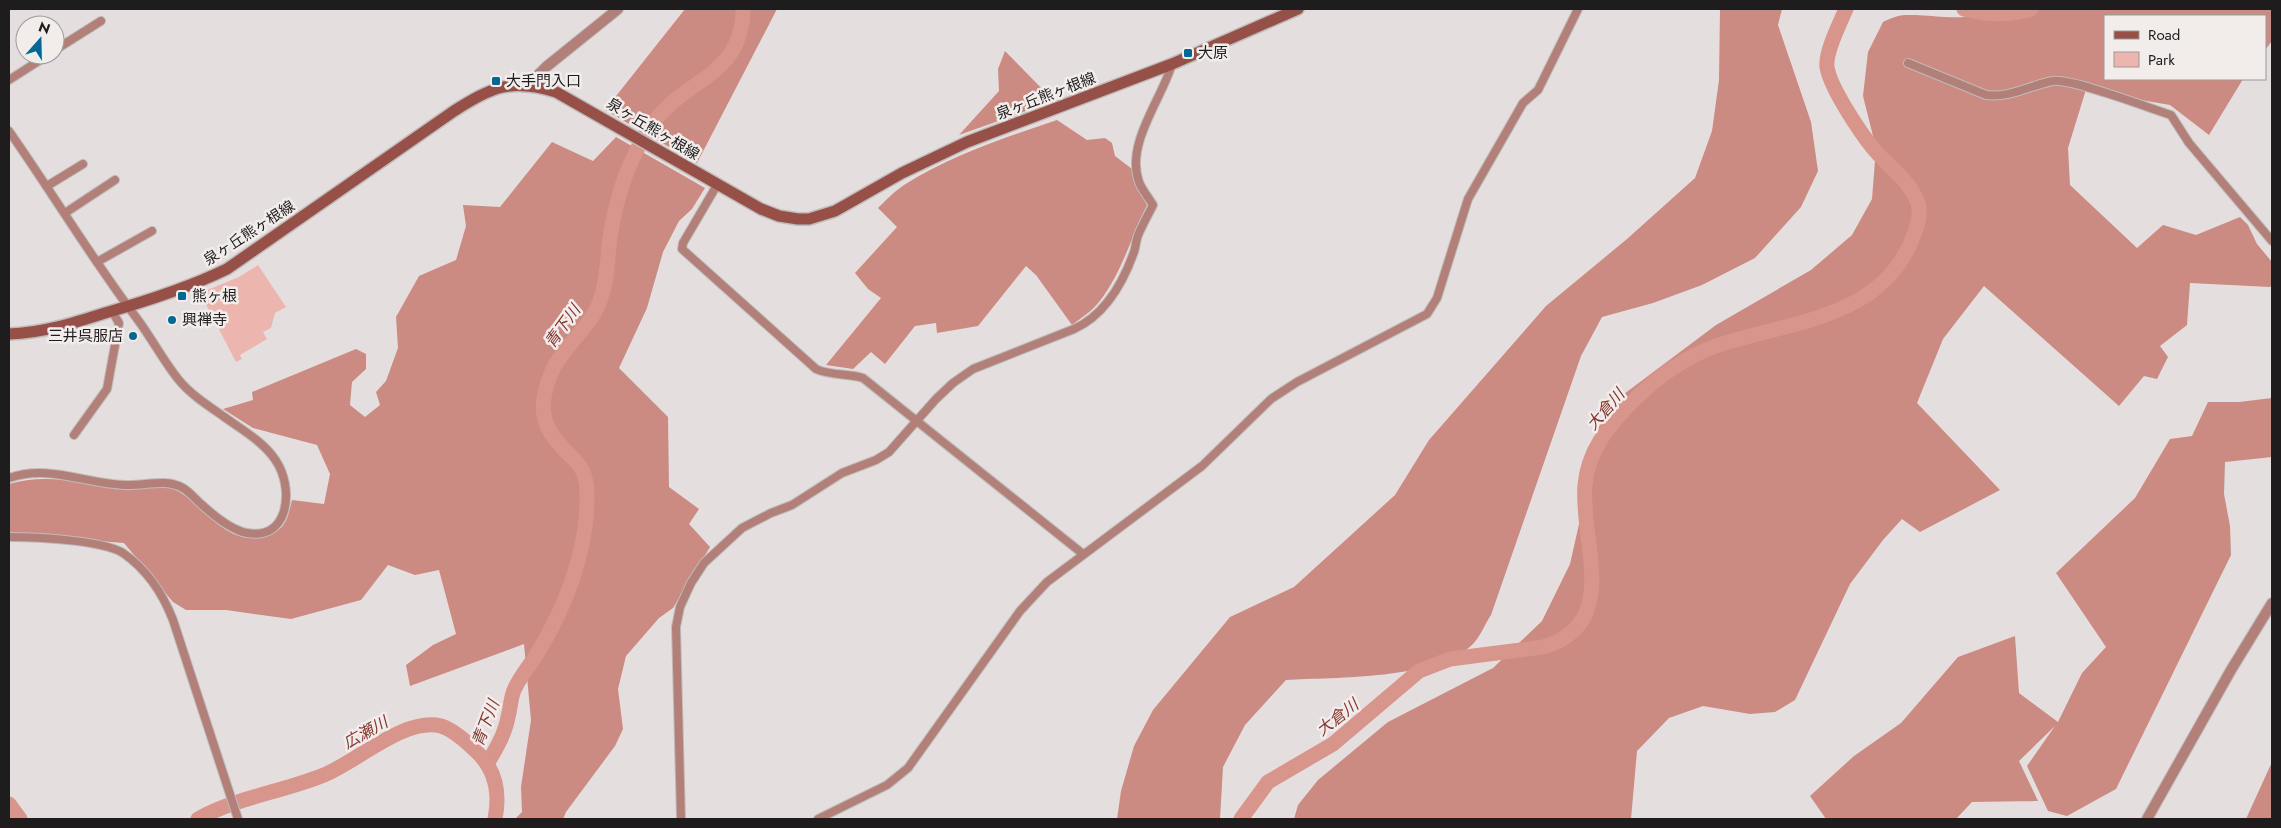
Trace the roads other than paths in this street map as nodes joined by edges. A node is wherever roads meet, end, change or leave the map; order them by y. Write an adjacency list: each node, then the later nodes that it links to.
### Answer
1 (618, 9): 10 (street)
2 (1298, 9): 7 (main road, 泉ヶ丘熊ヶ根線)
3 (1578, 9): 27 (street)
4 (101, 21): 5 (street)
5 (65, 44)
6 (1908, 63): 18 (street)
7 (1172, 64): 14 (main road, 泉ヶ丘熊ヶ根線); 23 (street)
8 (32, 65): 9 (street)
9 (9, 80)
10 (534, 85): 14 (main road, 泉ヶ丘熊ヶ根線); 20 (main road, 泉ヶ丘熊ヶ根線)
11 (9, 131): 15 (street)
12 (83, 164): 15 (street)
13 (115, 180): 16 (street)
14 (717, 185): 23 (street)
15 (47, 186): 16 (street)
16 (65, 213): 19 (street)
17 (152, 231): 19 (street)
18 (2272, 241)
19 (97, 262): 20 (street)
20 (127, 308): 21 (main road, 泉ヶ丘熊ヶ根線); 25 (street)
21 (112, 311): 22 (main road, 泉ヶ丘熊ヶ根線); 24 (street)
22 (9, 334)
23 (917, 422): 27 (street); 30 (street)
24 (74, 435)
25 (9, 478)
26 (9, 536): 29 (street)
27 (1083, 554): 31 (street)
28 (2272, 603): 32 (street)
29 (237, 817)
30 (681, 819)
31 (818, 819)
32 (2147, 819)

